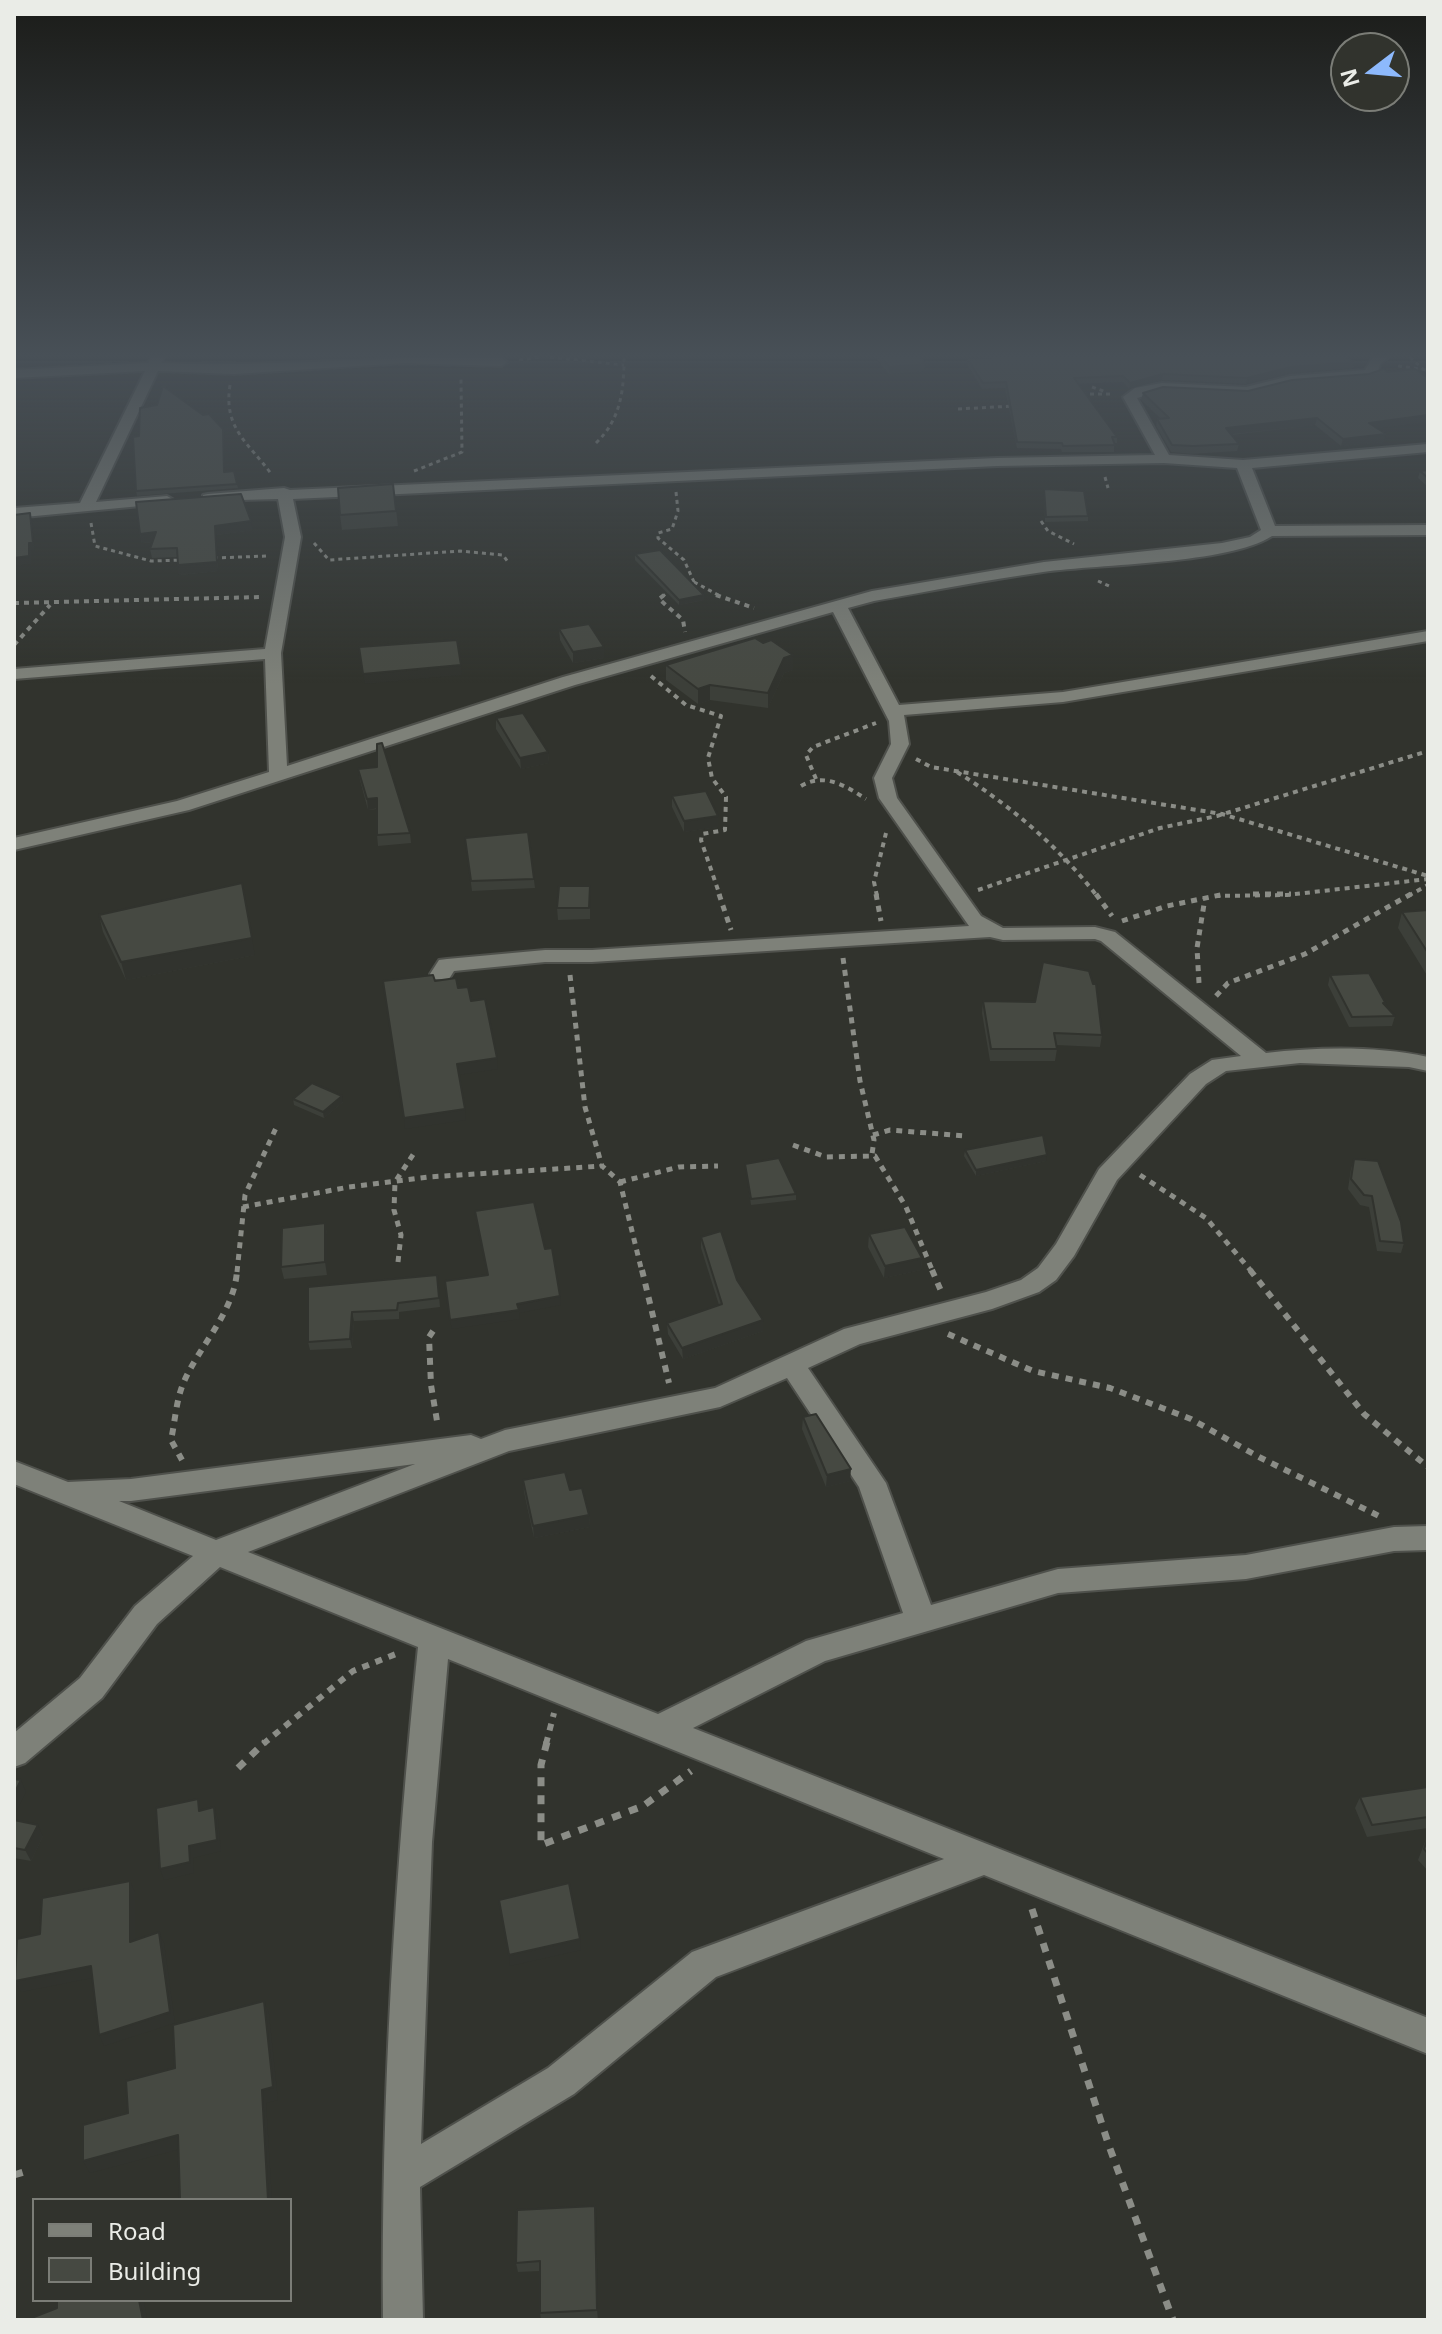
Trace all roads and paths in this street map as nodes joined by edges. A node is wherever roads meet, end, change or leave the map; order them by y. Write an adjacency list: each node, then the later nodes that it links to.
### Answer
1 (105, 466): 9 (street)
2 (267, 466): 8 (path)
3 (422, 466): 7 (path)
4 (916, 466): 6 (street)
5 (1244, 466): 12 (street)
6 (688, 477): 7 (street); 18 (path)
7 (379, 491): 8 (street)
8 (284, 492): 9 (street); 13 (street)
9 (86, 506): 10 (street); 16 (path)
10 (14, 513)
11 (1428, 530): 12 (street)
12 (1269, 531): 24 (street)
13 (293, 537): 14 (street); 17 (path)
14 (288, 555): 15 (path); 21 (street)
15 (209, 558)
16 (186, 560)
17 (508, 562)
18 (694, 582): 19 (path); 25 (path)
19 (682, 586)
20 (673, 589): 28 (path)
21 (281, 597): 23 (path); 29 (street)
22 (14, 603): 23 (path)
23 (50, 605): 27 (path)
24 (838, 605): 25 (street); 32 (street)
25 (780, 622): 28 (street)
26 (1428, 636): 32 (street)
27 (14, 645)
28 (696, 645): 30 (street)
29 (273, 653): 31 (street); 36 (street)
30 (643, 660): 36 (street); 49 (path)
31 (14, 674)
32 (894, 713): 33 (street); 37 (path)
33 (898, 748): 35 (path); 39 (street)
34 (1428, 751): 40 (path)
35 (954, 770): 40 (path); 42 (path)
36 (278, 773): 41 (street)
37 (816, 779): 38 (path); 39 (path)
38 (801, 786)
39 (891, 810): 44 (street); 47 (path)
40 (1222, 814): 42 (path); 43 (path)
41 (14, 844)
42 (1067, 859): 44 (path); 45 (path)
43 (1428, 880): 45 (path); 52 (path)
44 (958, 897): 46 (street)
45 (1205, 898): 52 (path)
46 (990, 931): 47 (street); 52 (street)
47 (880, 938): 48 (street)
48 (842, 940): 49 (street); 56 (path)
49 (738, 946): 50 (street)
50 (567, 956): 51 (street); 62 (path)
51 (441, 974)
52 (1205, 1017): 53 (street)
53 (1260, 1059): 54 (street); 61 (street)
54 (1428, 1064)
55 (276, 1128): 66 (path)
56 (873, 1135): 57 (path); 60 (path)
57 (966, 1136)
58 (793, 1145): 60 (path)
59 (416, 1150): 64 (path)
60 (872, 1154): 68 (path)
61 (1118, 1165): 68 (street); 75 (path)
62 (602, 1166): 64 (path); 65 (path)
63 (718, 1166): 65 (path)
64 (395, 1182): 66 (path); 67 (path)
65 (620, 1182): 72 (path)
66 (243, 1207): 77 (path)
67 (398, 1262)
68 (948, 1311): 69 (street)
69 (920, 1318): 71 (street); 79 (path)
70 (433, 1331): 74 (path)
71 (791, 1363): 72 (street); 82 (street)
72 (678, 1407): 73 (street)
73 (505, 1441): 74 (street); 81 (street)
74 (451, 1448): 77 (street)
75 (1428, 1467)
76 (14, 1472): 78 (street)
77 (194, 1482): 78 (street)
78 (62, 1491): 81 (street)
79 (1386, 1519)
80 (1428, 1538): 82 (street)
81 (217, 1552): 83 (street); 87 (street)
82 (921, 1620): 85 (street)
83 (434, 1639): 84 (street); 88 (path); 94 (street)
84 (560, 1689): 85 (street); 86 (path)
85 (660, 1729): 86 (street)
86 (718, 1752): 89 (street)
87 (14, 1753)
88 (238, 1768)
89 (985, 1859): 90 (street); 94 (street)
90 (1020, 1874): 91 (street); 96 (path)
91 (1428, 2036)
92 (30, 2170): 93 (path)
93 (14, 2175)
94 (401, 2177): 95 (street)
95 (403, 2320)
96 (1173, 2320)

